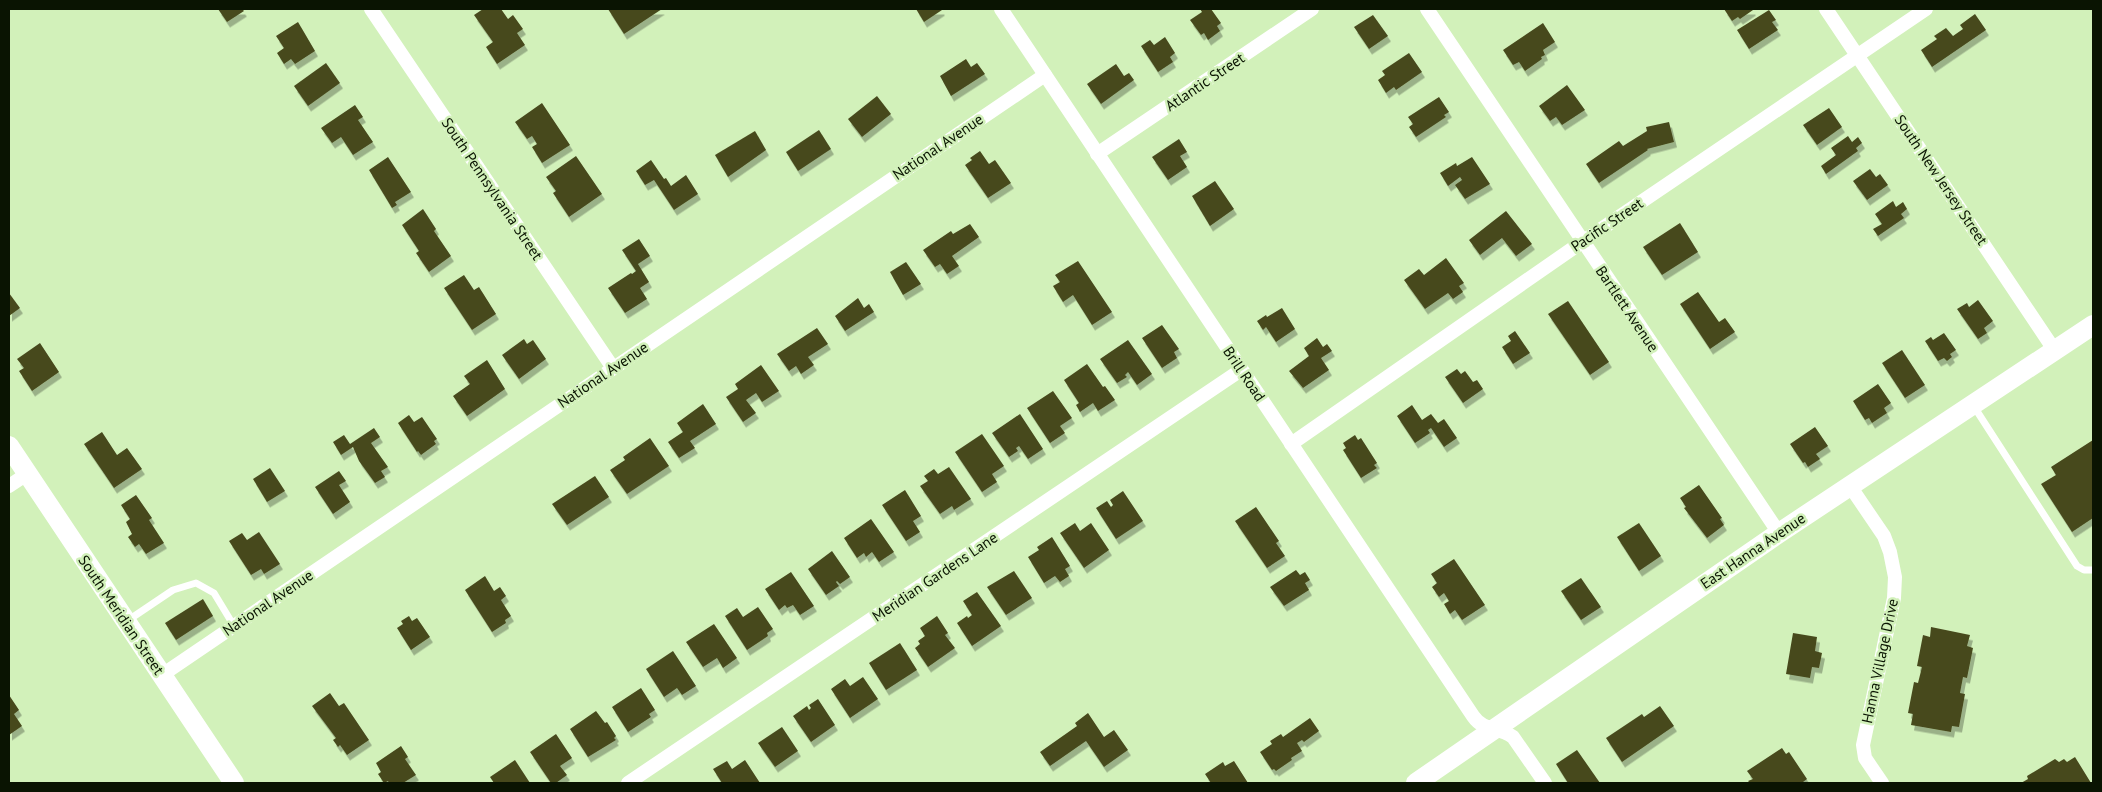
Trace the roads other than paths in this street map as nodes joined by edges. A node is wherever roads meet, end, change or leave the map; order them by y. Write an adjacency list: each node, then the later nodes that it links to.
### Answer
1 (371, 9): 13 (street, South Pennsylvania Street)
2 (1001, 9): 8 (street, Brill Road)
3 (1312, 9): 9 (street, Atlantic Street)
4 (1427, 9): 10 (street, Bartlett Avenue)
5 (1826, 9): 7 (street, South New Jersey Street)
6 (1926, 9): 7 (street, Pacific Street)
7 (1858, 56): 10 (street, Pacific Street); 12 (street, South New Jersey Street)
8 (1045, 75): 9 (street, Brill Road); 13 (street, National Avenue)
9 (1097, 154): 14 (street, Brill Road)
10 (1582, 242): 16 (street, Pacific Street); 21 (street, Bartlett Avenue)
11 (2092, 330): 12 (main road, East Hanna Avenue)
12 (2055, 351): 15 (main road, East Hanna Avenue)
13 (613, 368): 24 (street, National Avenue)
14 (1242, 370): 16 (street, Brill Road); 28 (street, Meridian Gardens Lane)
15 (1973, 404): 20 (main road, East Hanna Avenue); 22 (lane)
16 (1291, 444): 26 (street, Brill Road)
17 (9, 446): 18 (main road, South Meridian Street)
18 (27, 474): 19 (street); 23 (main road, South Meridian Street)
19 (9, 486)
20 (1850, 486): 21 (main road, East Hanna Avenue); 31 (street, Hanna Village Drive)
21 (1779, 533): 26 (main road, East Hanna Avenue)
22 (2093, 570)
23 (127, 621): 24 (lane); 25 (main road, South Meridian Street)
24 (234, 626): 25 (street, National Avenue)
25 (162, 675): 27 (main road, South Meridian Street)
26 (1494, 730): 29 (main road, East Hanna Avenue); 30 (street, Brill Road)
27 (234, 783)
28 (628, 783)
29 (1416, 783)
30 (1545, 783)
31 (1882, 783)

